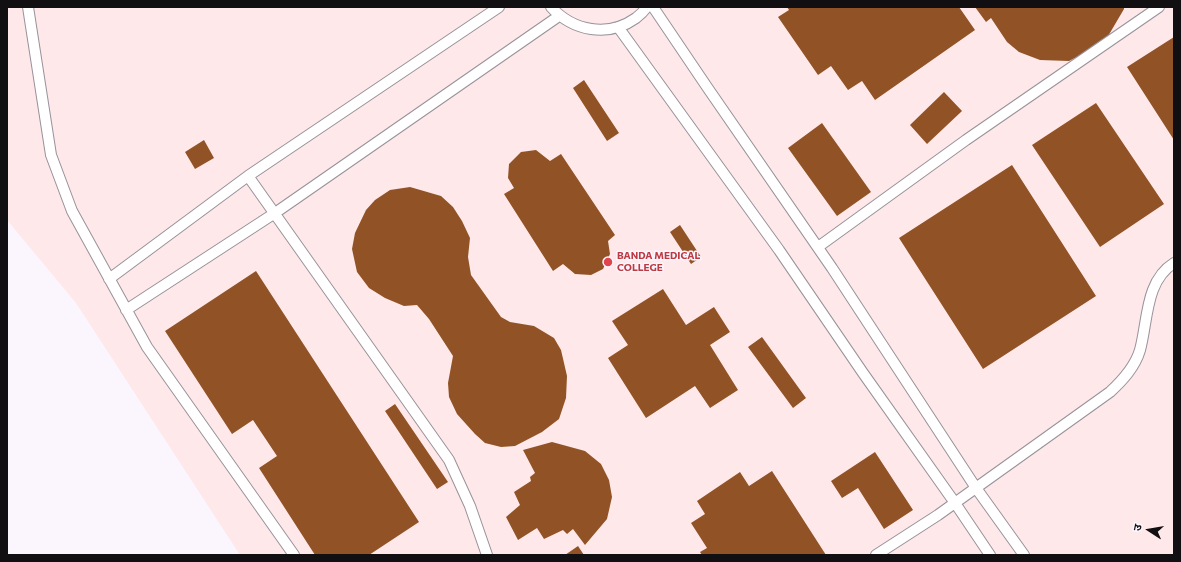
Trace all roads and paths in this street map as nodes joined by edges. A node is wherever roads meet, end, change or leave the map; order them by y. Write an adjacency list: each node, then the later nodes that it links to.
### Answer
1 (28, 7): 13 (lane)
2 (499, 7): 9 (lane)
3 (551, 7): 7 (lane)
4 (647, 7): 8 (lane)
5 (654, 7): 11 (lane)
6 (1159, 7): 11 (lane)
7 (559, 16): 8 (lane); 10 (lane)
8 (618, 27): 16 (lane)
9 (248, 176): 10 (lane); 13 (lane)
10 (275, 213): 14 (lane); 18 (lane)
11 (818, 247): 15 (lane)
12 (1174, 263): 15 (lane)
13 (109, 279): 14 (lane)
14 (126, 310): 17 (lane)
15 (976, 488): 16 (lane); 21 (lane)
16 (955, 503): 19 (lane); 20 (lane)
17 (294, 555)
18 (487, 555)
19 (876, 555)
20 (990, 555)
21 (1024, 555)

